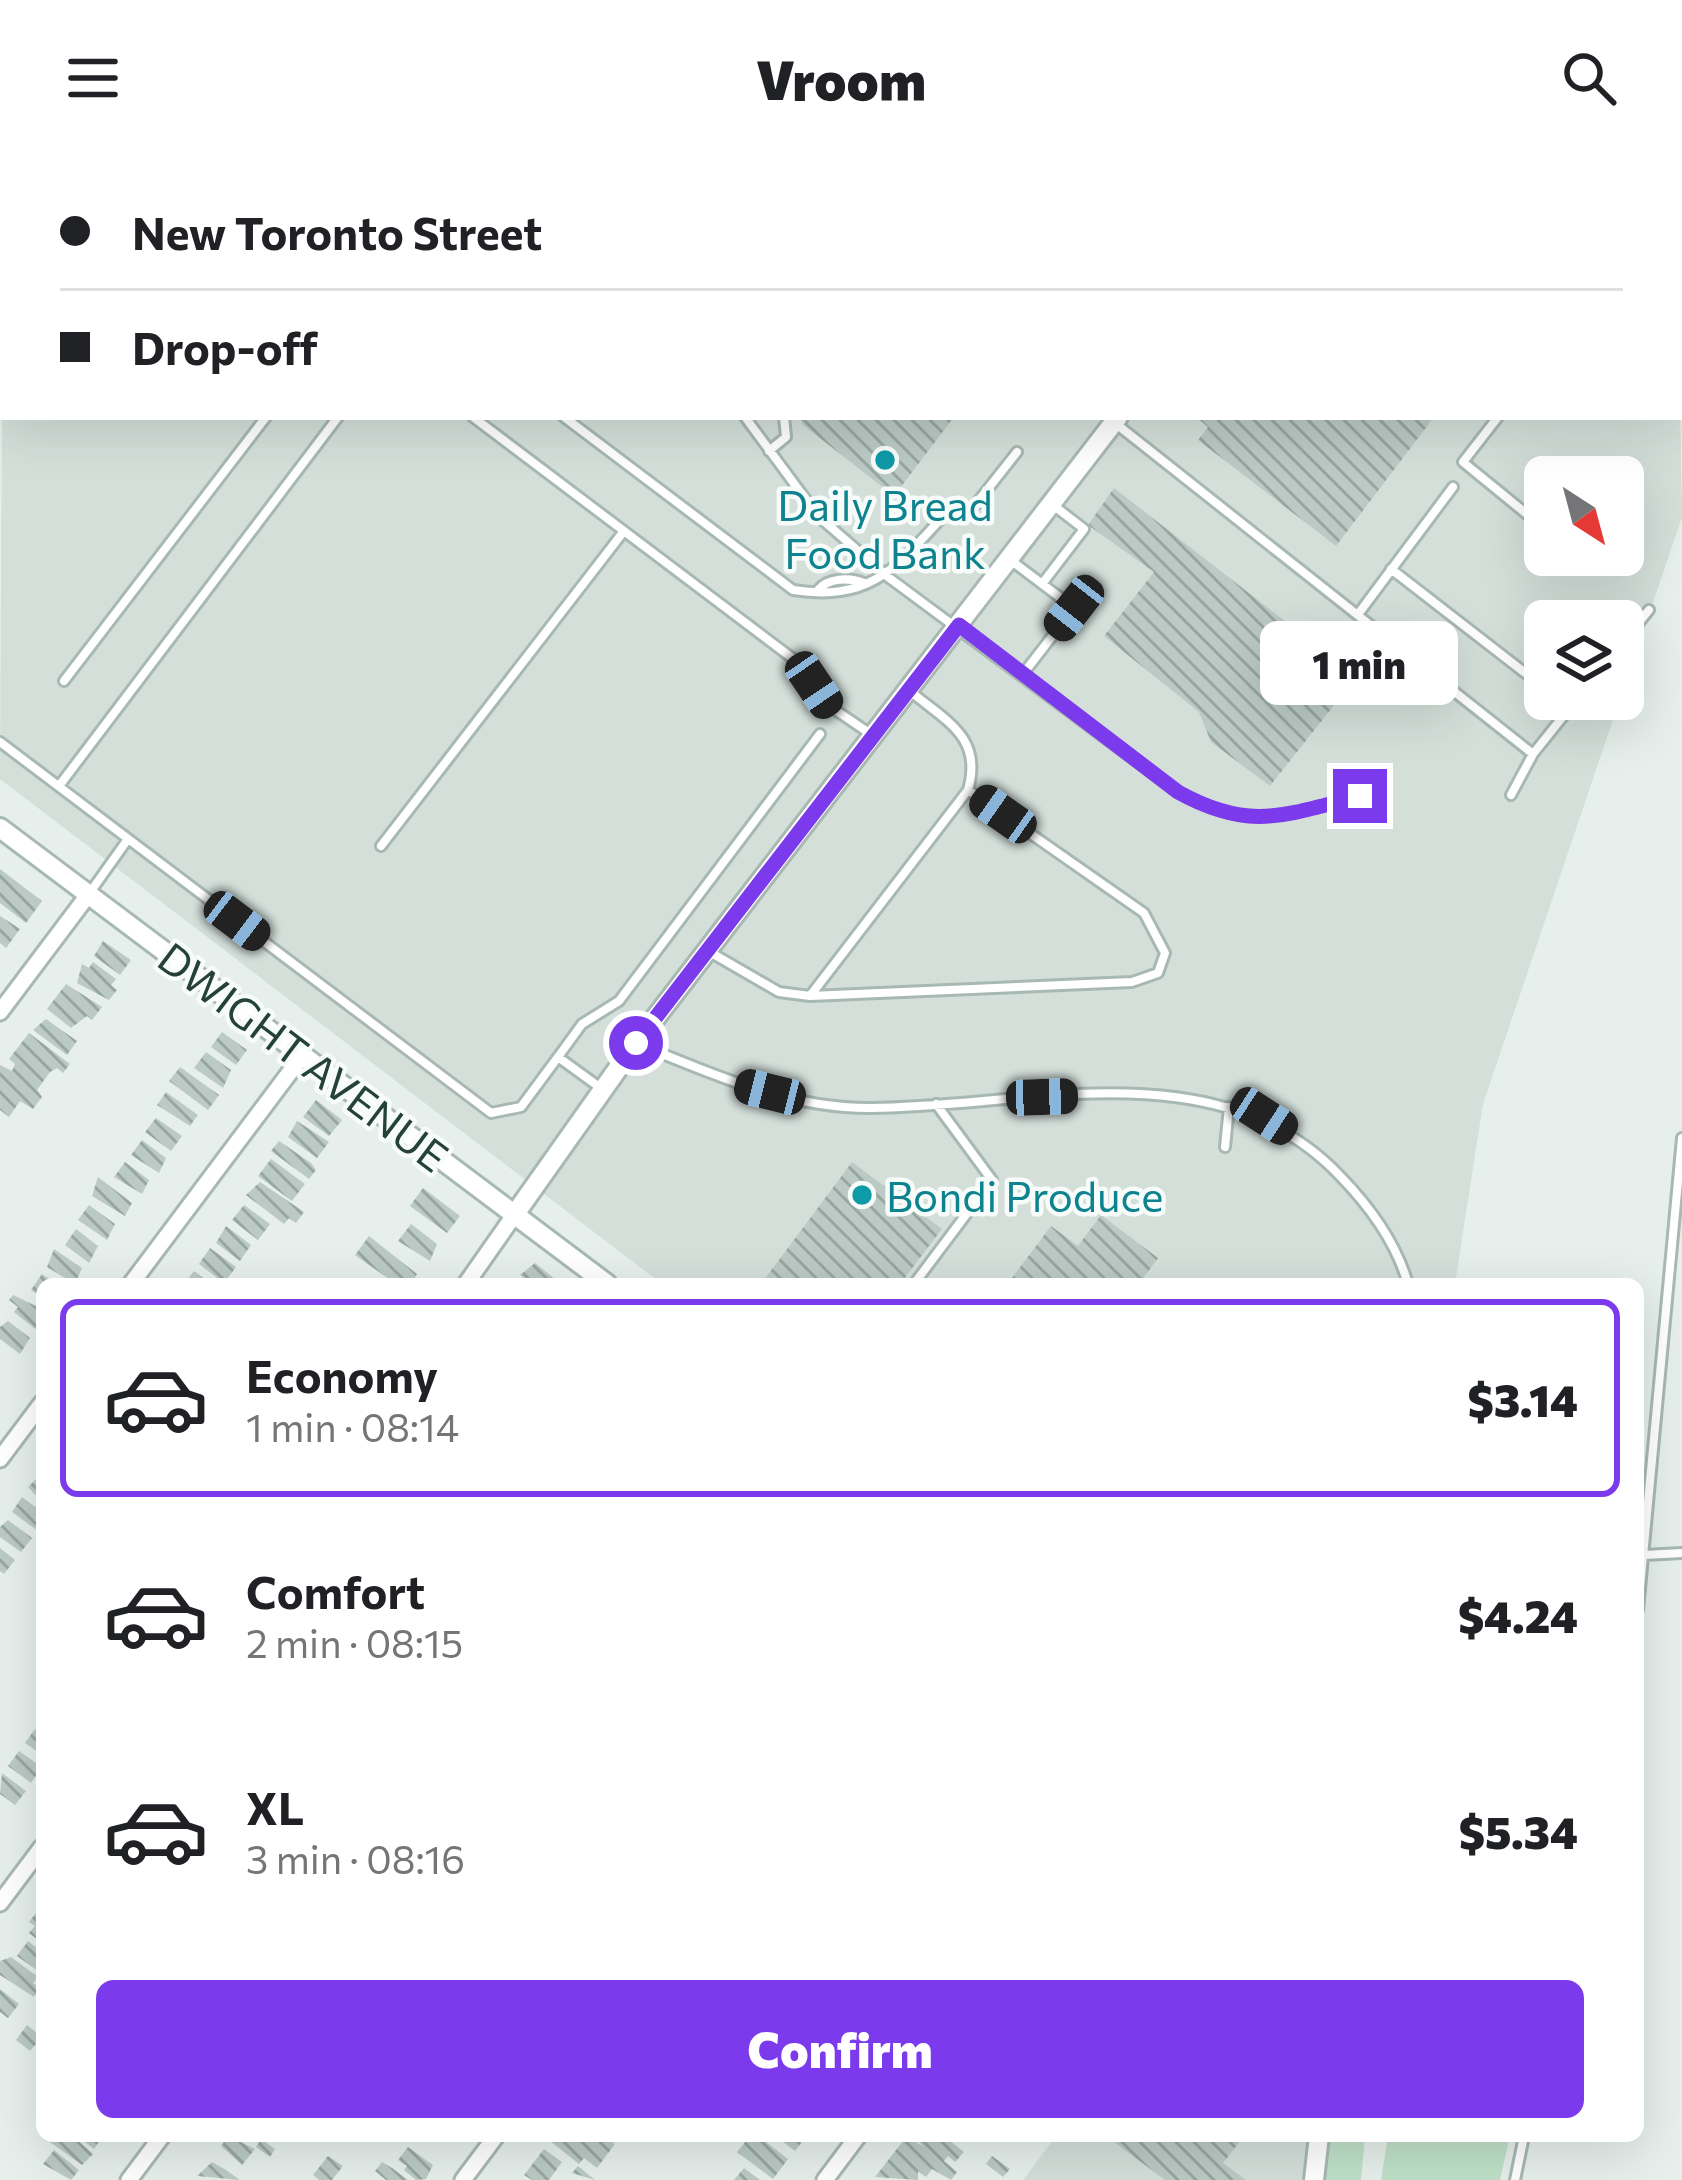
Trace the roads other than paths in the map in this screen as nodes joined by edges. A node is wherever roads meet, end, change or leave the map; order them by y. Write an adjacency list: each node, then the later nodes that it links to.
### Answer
1 (264, 420): 25 (lane)
2 (336, 420): 32 (lane)
3 (477, 420): 14 (lane)
4 (568, 420): 17 (lane)
5 (747, 420): 9 (lane)
6 (784, 420): 9 (lane)
7 (1116, 420): 12 (street); 20 (lane)
8 (1496, 420): 13 (lane)
9 (769, 451): 17 (lane)
10 (1017, 452): 17 (lane)
11 (1454, 487): 16 (lane)
12 (1052, 504): 15 (street); 18 (lane)
13 (1524, 512)
14 (624, 531): 29 (lane); 38 (lane)
15 (1009, 560): 18 (lane); 22 (street)
16 (1391, 569): 20 (lane); 23 (lane)
17 (888, 577): 22 (lane)
18 (1042, 584): 24 (lane)
19 (1649, 610): 21 (lane)
20 (1359, 613): 31 (lane)
21 (1644, 616)
22 (959, 625): 24 (lane); 26 (street)
23 (1524, 672)
24 (1023, 674): 35 (lane)
25 (64, 681)
26 (909, 690): 29 (street); 33 (lane)
27 (1560, 720): 31 (lane)
28 (820, 734): 45 (lane)
29 (873, 736): 40 (street)
30 (0, 742): 32 (lane)
31 (1533, 754): 34 (lane)
32 (59, 787): 37 (lane)
33 (968, 790): 41 (lane); 41 (lane)
34 (1511, 795)
35 (1360, 796)
36 (0, 828): 39 (street, DWIGHT AVENUE)
37 (128, 839): 39 (lane); 45 (lane)
38 (381, 846)
39 (88, 895): 42 (street); 44 (street, DWIGHT AVENUE)
40 (707, 951): 41 (lane); 43 (street)
41 (810, 996)
42 (0, 1012)
43 (636, 1043): 46 (street); 47 (lane)
44 (302, 1057): 51 (street, DWIGHT AVENUE); 52 (street)
45 (558, 1057): 46 (lane)
46 (603, 1090): 51 (street)
47 (936, 1103): 48 (lane); 55 (lane)
48 (1229, 1107): 50 (lane); 56 (lane)
49 (1682, 1138): 60 (lane)
50 (1225, 1147)
51 (515, 1214): 53 (street); 54 (street, DWIGHT AVENUE)
52 (136, 1278)
53 (470, 1278)
54 (599, 1278)
55 (918, 1278)
56 (1405, 1278)
57 (36, 1411): 58 (street)
58 (0, 1459)
59 (1682, 1553): 60 (lane)
60 (1644, 1556)
61 (36, 1855): 62 (street)
62 (0, 1903)
63 (158, 2142): 68 (street)
64 (492, 2142): 69 (street)
65 (854, 2142): 70 (street)
66 (1318, 2142): 71 (street)
67 (1523, 2142): 72 (lane)
68 (129, 2180)
69 (463, 2180)
70 (825, 2180)
71 (1314, 2180)
72 (1515, 2180)

